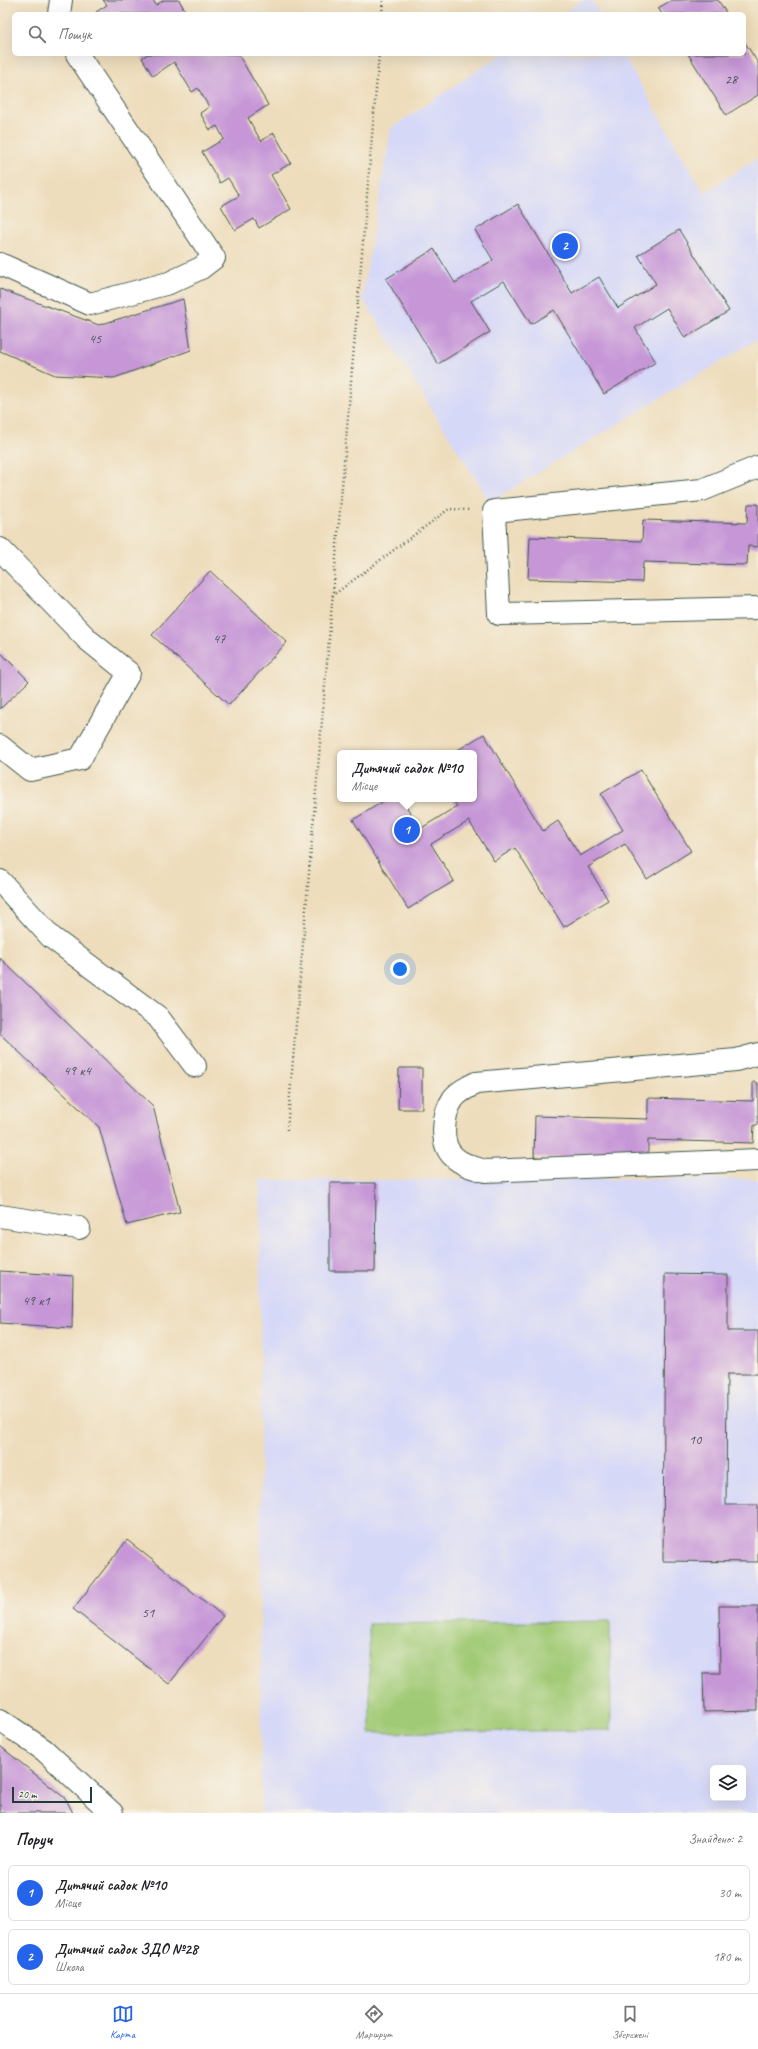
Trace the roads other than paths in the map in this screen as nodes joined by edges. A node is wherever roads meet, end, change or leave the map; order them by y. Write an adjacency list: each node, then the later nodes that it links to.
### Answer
1 (61, 0): 2 (lane)
2 (59, 12)
3 (77, 56): 4 (lane)
4 (0, 264)
5 (758, 467): 7 (lane)
6 (0, 549): 8 (lane)
7 (758, 608)
8 (0, 746)
9 (0, 881): 11 (lane)
10 (758, 1054): 12 (lane)
11 (195, 1066)
12 (758, 1160)
13 (0, 1216): 14 (lane)
14 (79, 1228)
15 (0, 1720): 16 (lane)
16 (112, 1813)

